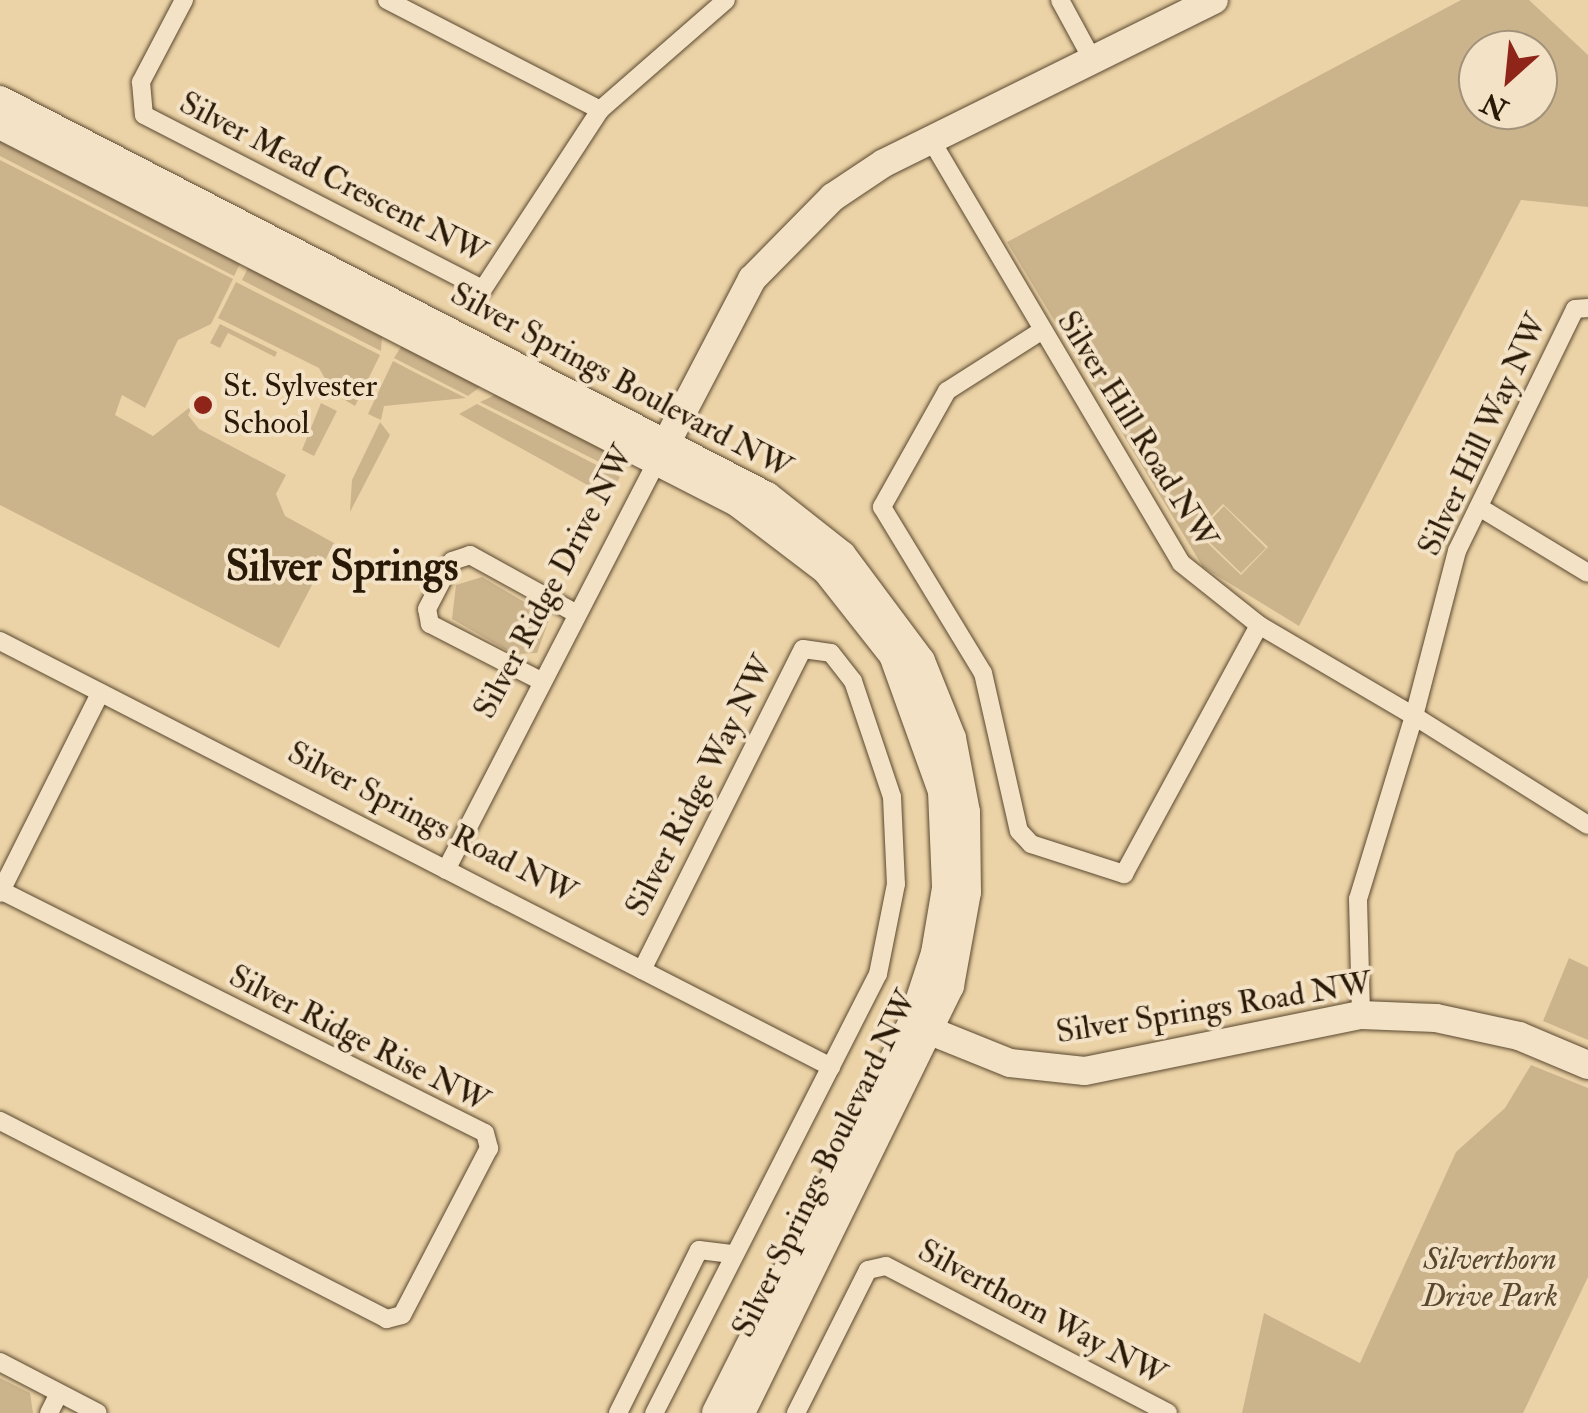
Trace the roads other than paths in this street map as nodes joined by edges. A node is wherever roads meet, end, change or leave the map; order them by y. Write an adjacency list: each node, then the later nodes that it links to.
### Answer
1 (184, 0): 8 (street, Silver Mead Crescent NW)
2 (387, 0): 8 (street)
3 (726, 0): 8 (street, Silver Mead Crescent NW)
4 (1060, 0): 6 (street)
5 (1214, 0): 6 (street, Silver Ridge Drive NW)
6 (1092, 58): 10 (street, Silver Ridge Drive NW)
7 (0, 100): 13 (street, Silver Springs Boulevard NW)
8 (600, 110)
9 (0, 125): 13 (street, Silver Springs Boulevard NW)
10 (931, 140): 12 (street, Silver Hill Road NW); 13 (street, Silver Ridge Drive NW)
11 (1588, 308): 14 (street, Silver Hill Way NW)
12 (1038, 333): 17 (street, Silver Hill Road NW); 17 (street)
13 (662, 451): 16 (street, Silver Ridge Drive NW); 27 (street, Silver Springs Boulevard NW)
14 (1480, 507): 15 (street); 21 (street, Silver Hill Way NW)
15 (1588, 573)
16 (577, 614): 19 (street, Silver Ridge Drive NW); 19 (street)
17 (1259, 625): 21 (street, Silver Hill Road NW)
18 (0, 642): 20 (street, Silver Springs Road NW)
19 (541, 681): 23 (street, Silver Ridge Drive NW)
20 (100, 692): 23 (street, Silver Springs Road NW); 24 (street)
21 (1414, 716): 22 (street); 26 (street, Silver Hill Way NW)
22 (1588, 825)
23 (446, 870): 25 (street, Silver Springs Road NW)
24 (0, 891): 30 (street, Silver Ridge Rise NW)
25 (642, 970): 29 (street, Silver Springs Road NW); 29 (street, Silver Ridge Way NW)
26 (1361, 1014): 27 (street, Silver Springs Road NW); 28 (street, Silver Springs Road NW)
27 (923, 1028): 38 (street, Silver Springs Boulevard NW); 39 (street, Silver Springs Boulevard NW)
28 (1588, 1065)
29 (832, 1067): 31 (street, Silver Ridge Way NW)
30 (0, 1121)
31 (734, 1254): 36 (street); 37 (street, Silver Ridge Way NW)
32 (0, 1362): 33 (street)
33 (59, 1394): 34 (street); 35 (street)
34 (49, 1413)
35 (98, 1413)
36 (618, 1413)
37 (654, 1413)
38 (716, 1413)
39 (741, 1413)
40 (796, 1413): 41 (street, Silverthorn Way NW)
41 (1168, 1413)

